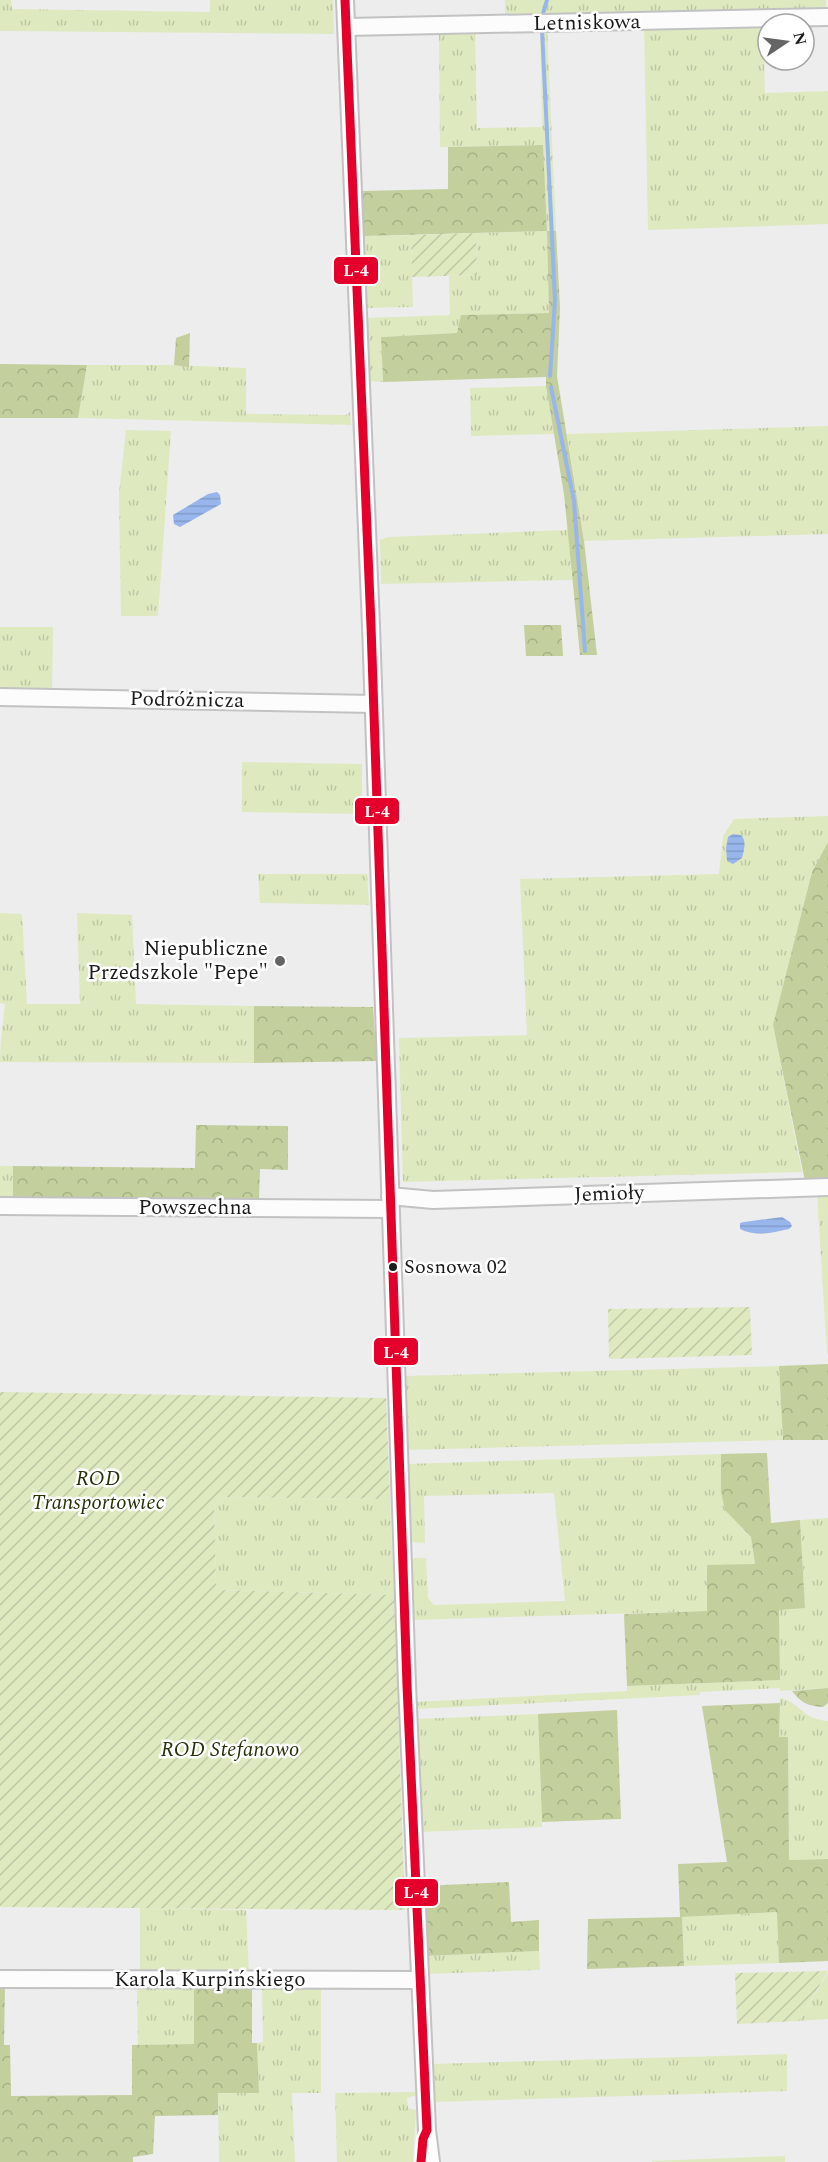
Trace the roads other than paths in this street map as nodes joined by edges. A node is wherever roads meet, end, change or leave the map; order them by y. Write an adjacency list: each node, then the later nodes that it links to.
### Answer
1 (345, 0): 3 (street)
2 (828, 17): 3 (street, Letniskowa)
3 (347, 27): 5 (street)
4 (0, 697): 5 (street, Podróżnicza)
5 (373, 704): 7 (street)
6 (828, 1187): 7 (street, Jemioły)
7 (390, 1203): 8 (street, Powszechna); 10 (street)
8 (0, 1206)
9 (0, 1978): 10 (street, Karola Kurpińskiego)
10 (419, 1980): 11 (street)
11 (427, 2130): 12 (street); 13 (street)
12 (422, 2162)
13 (431, 2162)

